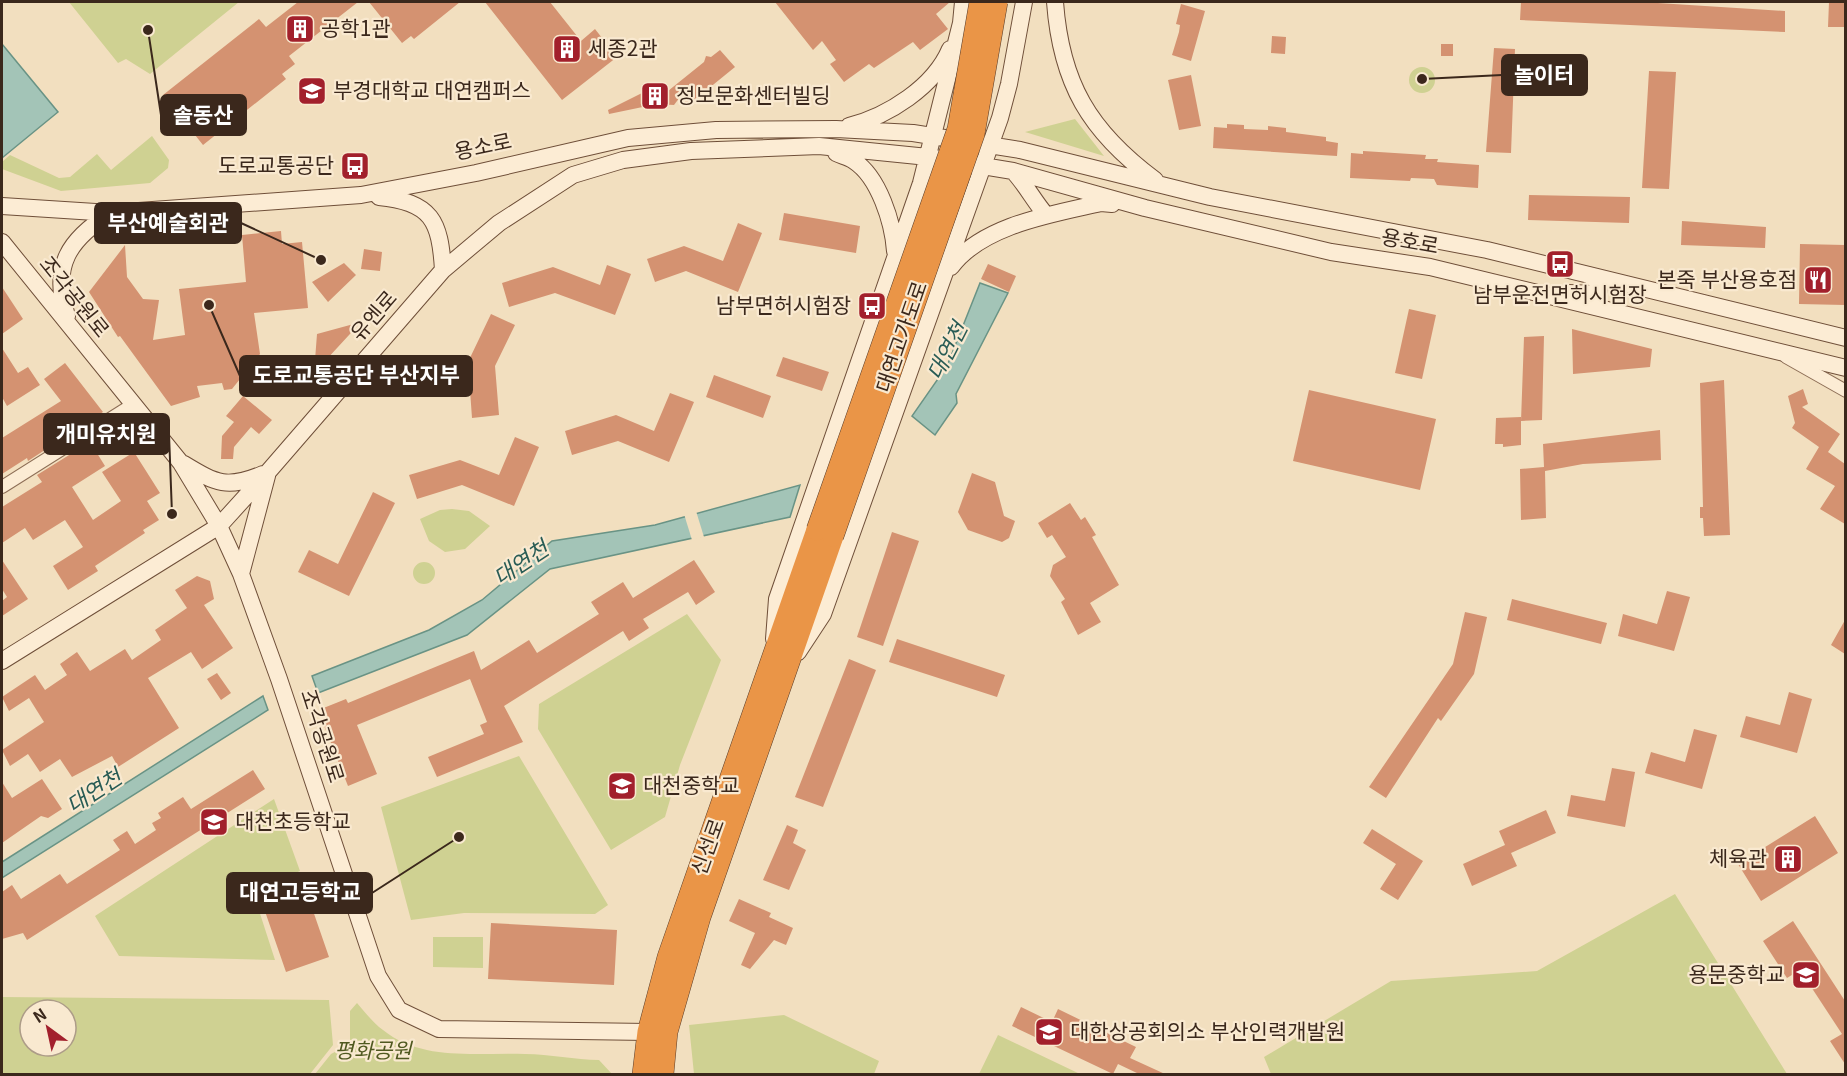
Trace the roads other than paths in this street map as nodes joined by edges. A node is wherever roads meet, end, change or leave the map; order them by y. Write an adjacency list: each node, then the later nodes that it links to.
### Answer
1 (963, 2): 6 (main road)
2 (980, 2): 38 (highway, 대연고가도로, bridge)
3 (997, 2): 38 (highway, 대연고가도로, bridge)
4 (1024, 2): 9 (main road)
5 (1054, 2): 14 (main road)
6 (961, 23): 7 (main road); 8 (main road)
7 (836, 129): 8 (main road, 용소로); 15 (main road, 용소로)
8 (933, 136): 9 (main road, 용소로); 11 (main road)
9 (982, 143): 12 (main road); 14 (main road, 용호로)
10 (819, 146): 11 (main road); 22 (main road); 24 (main road, 유엔로)
11 (928, 158): 12 (main road); 22 (main road)
12 (975, 164): 13 (main road, 용호로); 26 (main road)
13 (1014, 171): 17 (main road, 용호로); 19 (main road)
14 (1161, 184): 21 (main road, 용호로)
15 (361, 195): 18 (main road, 용소로); 24 (main road)
16 (2, 206): 18 (main road, 용소로)
17 (1145, 208): 19 (main road); 23 (main road, 용호로)
18 (111, 213): 28 (main road)
19 (1046, 215): 26 (main road)
20 (2, 242): 28 (main road, 조각공원로)
21 (1487, 250): 23 (main road); 25 (main road, 용호로)
22 (895, 258): 41 (main road)
23 (1430, 267): 27 (main road, 용호로)
24 (443, 270): 35 (main road, 유엔로)
25 (1589, 275): 27 (main road); 29 (main road, 용호로)
26 (943, 277): 41 (main road)
27 (1540, 294): 30 (main road, 용호로)
28 (70, 326): 33 (main road, 조각공원로)
29 (1845, 338)
30 (1777, 352): 31 (main road, 용호로); 32 (street)
31 (1845, 369)
32 (1845, 391)
33 (132, 405): 34 (main road, 조각공원로); 36 (street)
34 (181, 462): 35 (main road); 37 (main road, 조각공원로)
35 (268, 472): 37 (main road, 유엔로); 39 (main road)
36 (2, 487)
37 (219, 526): 39 (main road, 조각공원로); 40 (main road)
38 (825, 533): 41 (highway, 대연고가도로)
39 (241, 574): 42 (main road, 조각공원로)
40 (2, 662)
41 (780, 666): 42 (highway, 신선로); 44 (highway)
42 (648, 1032): 43 (highway, 신선로)
43 (643, 1074)
44 (663, 1074)

